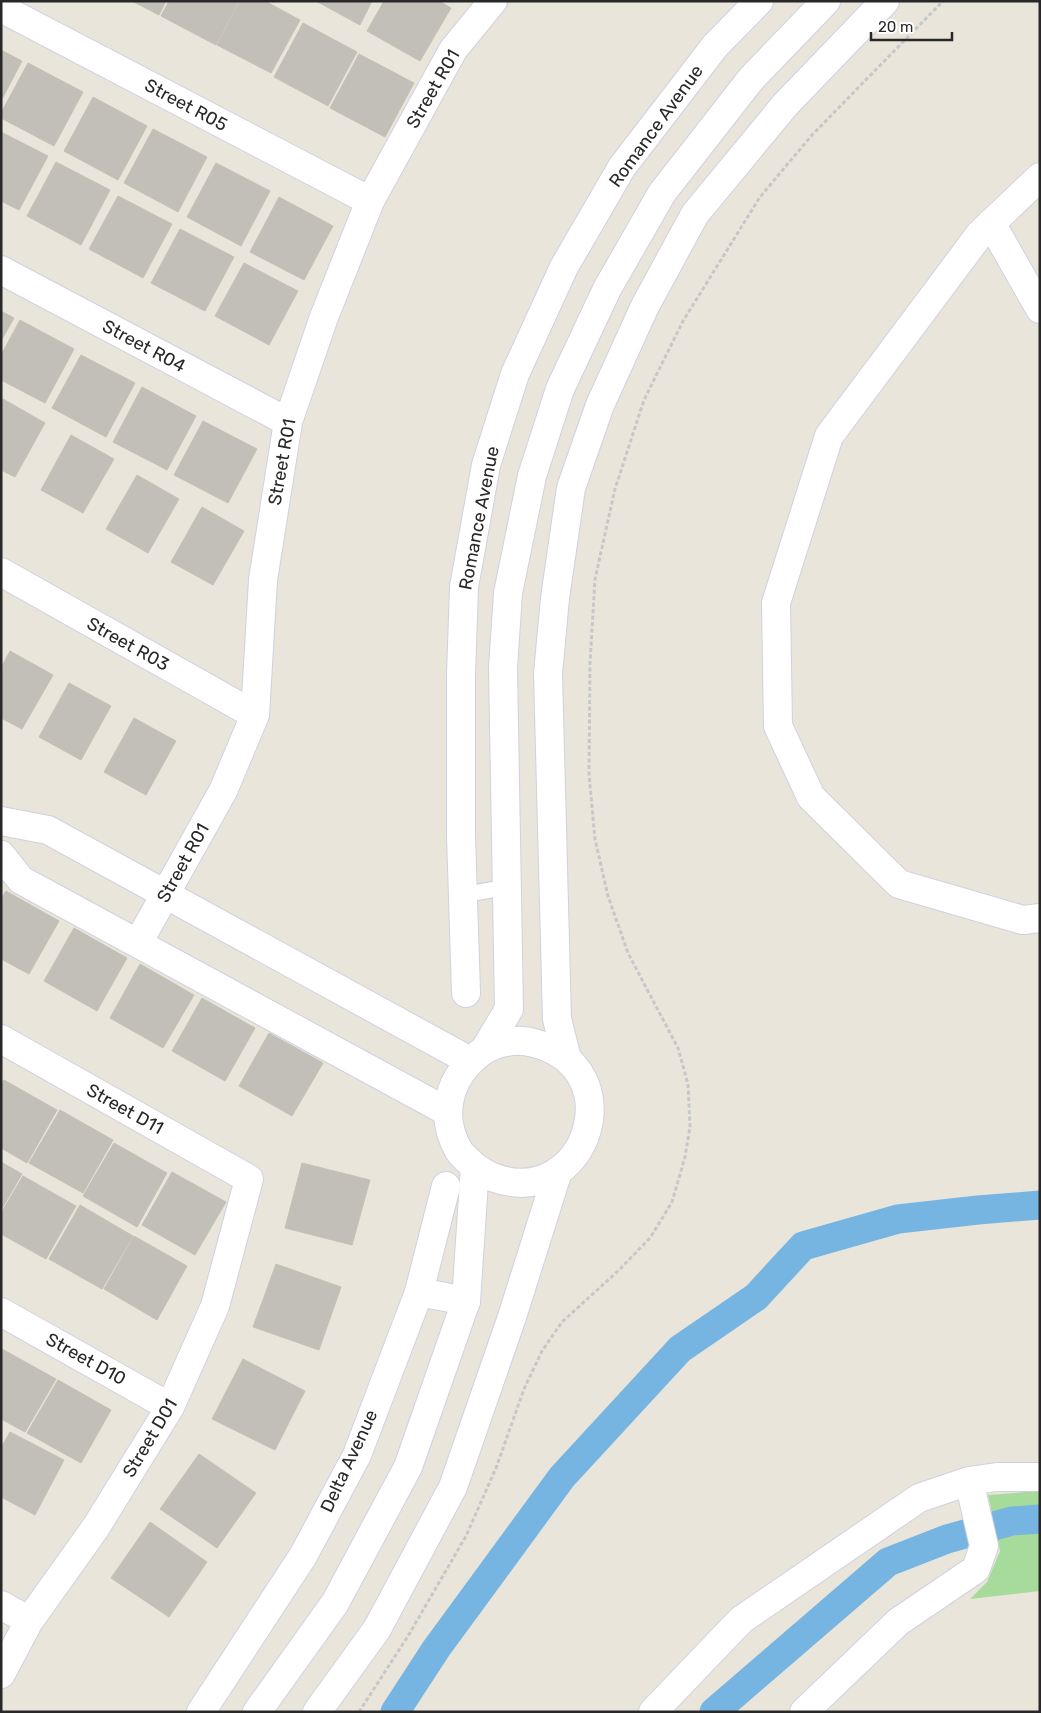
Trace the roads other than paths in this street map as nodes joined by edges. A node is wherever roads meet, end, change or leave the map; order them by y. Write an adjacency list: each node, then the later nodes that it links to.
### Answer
1 (494, 1): 7 (street, Street R01)
2 (759, 1): 18 (street, Romance Avenue)
3 (826, 1): 16 (street)
4 (885, 1): 24 (street)
5 (1, 8): 7 (street, Street R05)
6 (1040, 177): 8 (street)
7 (370, 201): 11 (street, Street R01)
8 (991, 223): 10 (street); 19 (street)
9 (1, 270): 11 (street, Street R04)
10 (1040, 309)
11 (288, 422): 13 (street, Street R01)
12 (1, 572): 13 (street, Street R03)
13 (254, 715): 17 (street, Street R01)
14 (1, 820): 17 (street)
15 (1, 855): 20 (street)
16 (506, 888): 18 (lane); 23 (street)
17 (166, 894): 20 (street, Street R01); 23 (street)
18 (464, 895): 21 (street, Romance Avenue)
19 (1040, 918)
20 (138, 943): 25 (street)
21 (466, 993)
22 (1, 1039): 28 (street, Street D11)
23 (477, 1055): 24 (street); 25 (street)
24 (567, 1059): 27 (street)
25 (448, 1112): 26 (street)
26 (475, 1167): 27 (street); 31 (street)
27 (558, 1171): 41 (street)
28 (249, 1179): 33 (street, Street D01)
29 (446, 1186): 30 (street, Delta Avenue)
30 (419, 1292): 31 (street); 39 (street, Delta Avenue)
31 (466, 1301): 40 (street)
32 (1, 1312): 33 (street, Street D10)
33 (170, 1407): 37 (street, Street D01)
34 (1040, 1477): 35 (street)
35 (969, 1480): 42 (street); 43 (street)
36 (1, 1605): 37 (street)
37 (29, 1620): 38 (street, Street D01)
38 (1, 1674)
39 (201, 1712)
40 (257, 1712)
41 (317, 1712)
42 (653, 1712)
43 (804, 1712)

